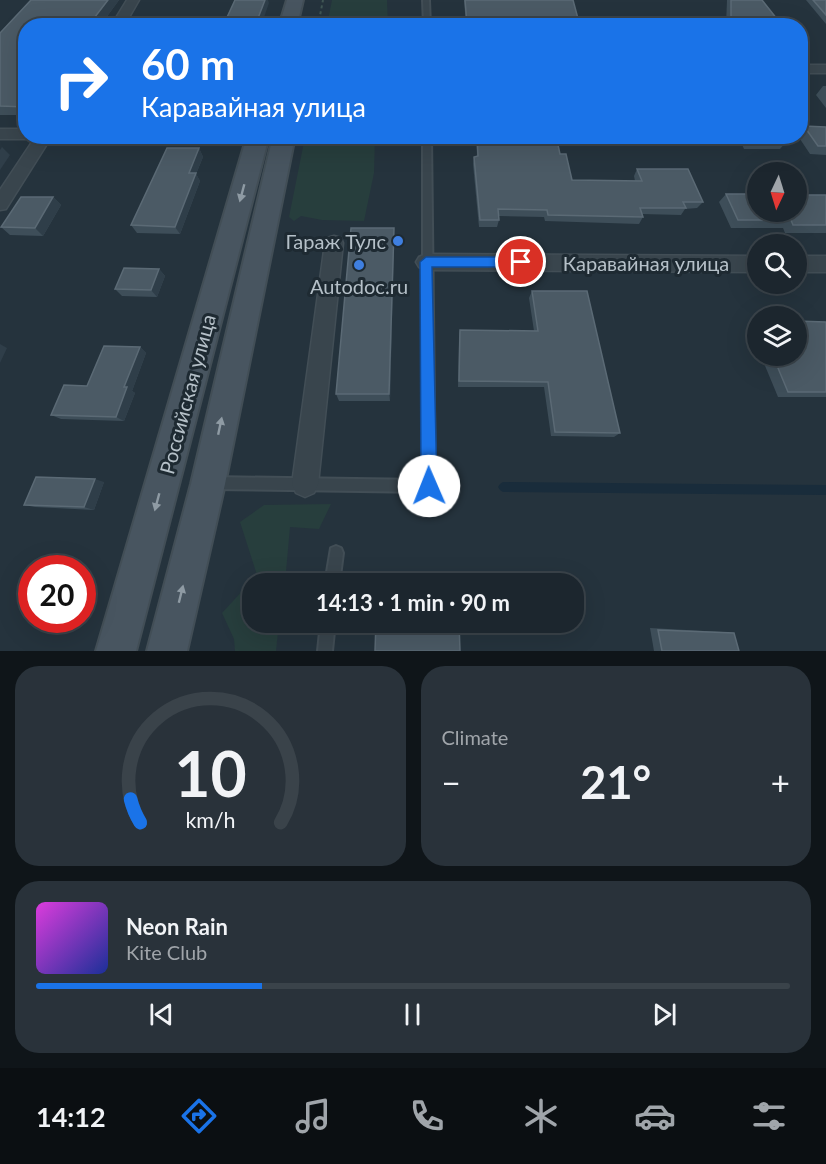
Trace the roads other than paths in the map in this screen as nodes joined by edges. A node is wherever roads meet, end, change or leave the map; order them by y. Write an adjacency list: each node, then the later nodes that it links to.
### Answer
1 (133, 0): 4 (street)
2 (295, 0): 5 (main road)
3 (426, 0): 6 (lane)
4 (122, 18)
5 (290, 18)
6 (426, 18)
7 (808, 69): 8 (street)
8 (826, 69)
9 (0, 134): 10 (street)
10 (18, 134)
11 (39, 144): 15 (street)
12 (256, 144): 26 (main road, Российская улица, one-way to 26)
13 (282, 144): 21 (main road, Российская улица, one-way to 13)
14 (427, 144): 17 (lane)
15 (0, 204)
16 (334, 243): 22 (street)
17 (426, 262): 18 (street, Каравайная улица); 22 (lane)
18 (747, 264)
19 (807, 264): 20 (street)
20 (826, 264)
21 (207, 484): 22 (lane); 27 (main road, Российская улица, one-way to 21)
22 (305, 484)
23 (336, 553): 24 (lane)
24 (334, 573)
25 (327, 633): 28 (lane)
26 (116, 651)
27 (167, 651)
28 (325, 651)

